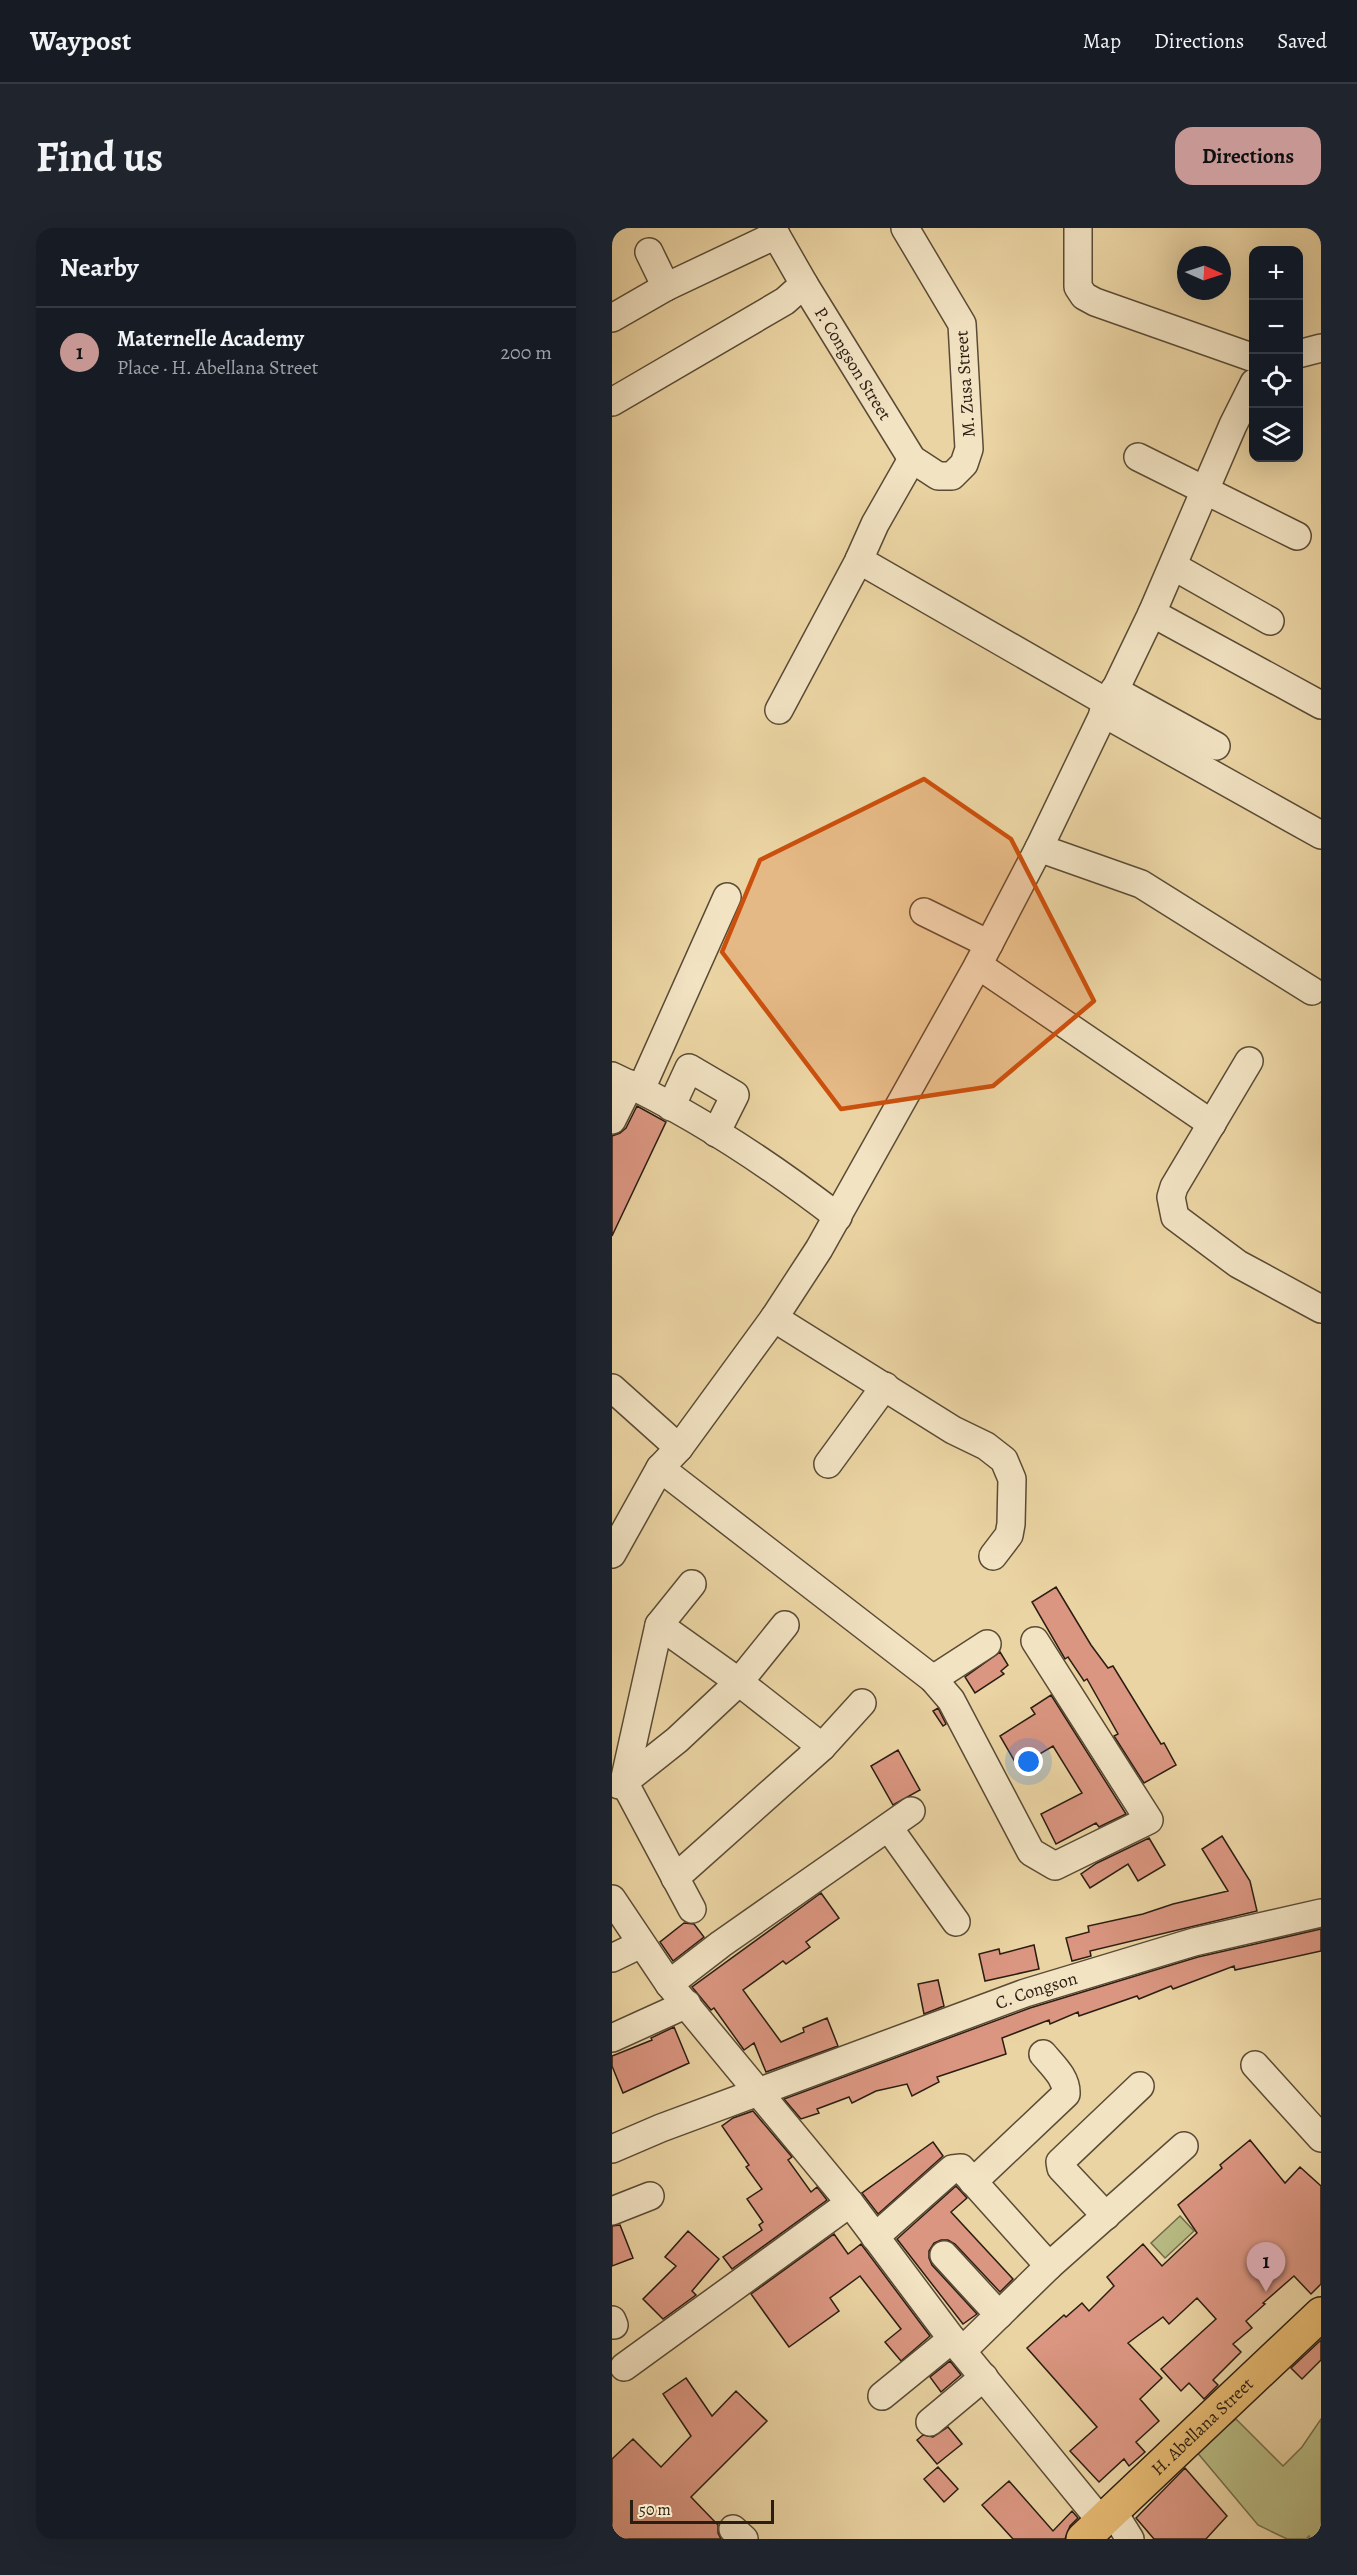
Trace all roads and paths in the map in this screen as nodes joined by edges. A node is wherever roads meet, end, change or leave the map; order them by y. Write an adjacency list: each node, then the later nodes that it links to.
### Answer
1 (905, 228): 15 (street, M. Zusa Street)
2 (1078, 228): 10 (street)
3 (774, 232): 5 (street, P. Congson Street); 6 (street)
4 (649, 252): 6 (street)
5 (804, 284): 12 (street); 14 (street, P. Congson Street)
6 (666, 287): 7 (street)
7 (612, 318)
8 (1321, 348): 9 (street)
9 (1303, 353)
10 (1249, 356)
11 (1249, 394): 16 (street)
12 (612, 402)
13 (1138, 457): 16 (street)
14 (912, 459): 15 (street, P. Congson Street); 18 (street)
15 (952, 476)
16 (1204, 491): 17 (street); 19 (street)
17 (1297, 536)
18 (859, 561): 22 (street); 24 (street)
19 (1173, 566): 20 (street); 21 (street)
20 (1152, 613): 22 (street); 23 (street)
21 (1270, 621)
22 (1109, 702): 25 (street); 26 (street); 27 (street)
23 (1321, 705)
24 (779, 710)
25 (1216, 746)
26 (1321, 835)
27 (1039, 848): 30 (street); 31 (street)
28 (727, 897): 33 (street)
29 (924, 912): 30 (street)
30 (984, 954): 36 (street); 38 (street)
31 (1312, 991)
32 (1249, 1061): 36 (street)
33 (628, 1083): 34 (street); 35 (street)
34 (671, 1107): 37 (street); 37 (street)
35 (612, 1120)
36 (1212, 1124): 39 (street)
37 (716, 1133): 38 (street)
38 (838, 1217): 40 (street)
39 (1321, 1309)
40 (774, 1318): 41 (street); 43 (street)
41 (885, 1386): 44 (street); 47 (street)
42 (612, 1388): 43 (street)
43 (679, 1448): 45 (street)
44 (828, 1464)
45 (660, 1468): 46 (street); 53 (street)
46 (612, 1554)
47 (993, 1556)
48 (692, 1584): 50 (street)
49 (785, 1625): 54 (street)
50 (659, 1626): 54 (street); 57 (street)
51 (1035, 1641): 53 (street)
52 (987, 1644): 53 (street)
53 (933, 1679)
54 (739, 1682): 56 (street); 57 (street)
55 (862, 1703): 56 (street)
56 (822, 1748): 60 (street)
57 (618, 1785): 60 (street)
58 (910, 1811): 59 (street)
59 (889, 1828): 64 (street); 67 (street)
60 (675, 1878): 62 (street)
61 (612, 1899): 65 (street)
62 (692, 1910)
63 (1321, 1913): 73 (street, C. Congson)
64 (956, 1922)
65 (641, 1944): 66 (street); 67 (street)
66 (612, 1958)
67 (669, 1984): 68 (street)
68 (687, 2004): 69 (street); 73 (street)
69 (612, 2038)
70 (1043, 2054): 77 (street)
71 (1255, 2065): 74 (street)
72 (1140, 2086): 81 (street)
73 (758, 2094): 76 (street, C. Congson); 79 (street)
74 (1321, 2138)
75 (1184, 2146): 81 (street)
76 (612, 2149)
77 (973, 2182): 82 (street); 84 (street)
78 (650, 2196): 80 (street)
79 (850, 2204): 82 (street); 88 (street)
80 (612, 2211)
81 (1106, 2216): 84 (street)
82 (875, 2237): 87 (street)
83 (944, 2255): 86 (street)
84 (1049, 2266): 86 (street)
85 (1321, 2314): 92 (main road, H. Abellana Street)
86 (999, 2315): 87 (street)
87 (957, 2345): 89 (street); 90 (street)
88 (624, 2367)
89 (984, 2377): 91 (street); 92 (street)
90 (882, 2396)
91 (930, 2422)
92 (1099, 2523): 93 (street)
93 (1130, 2539)

